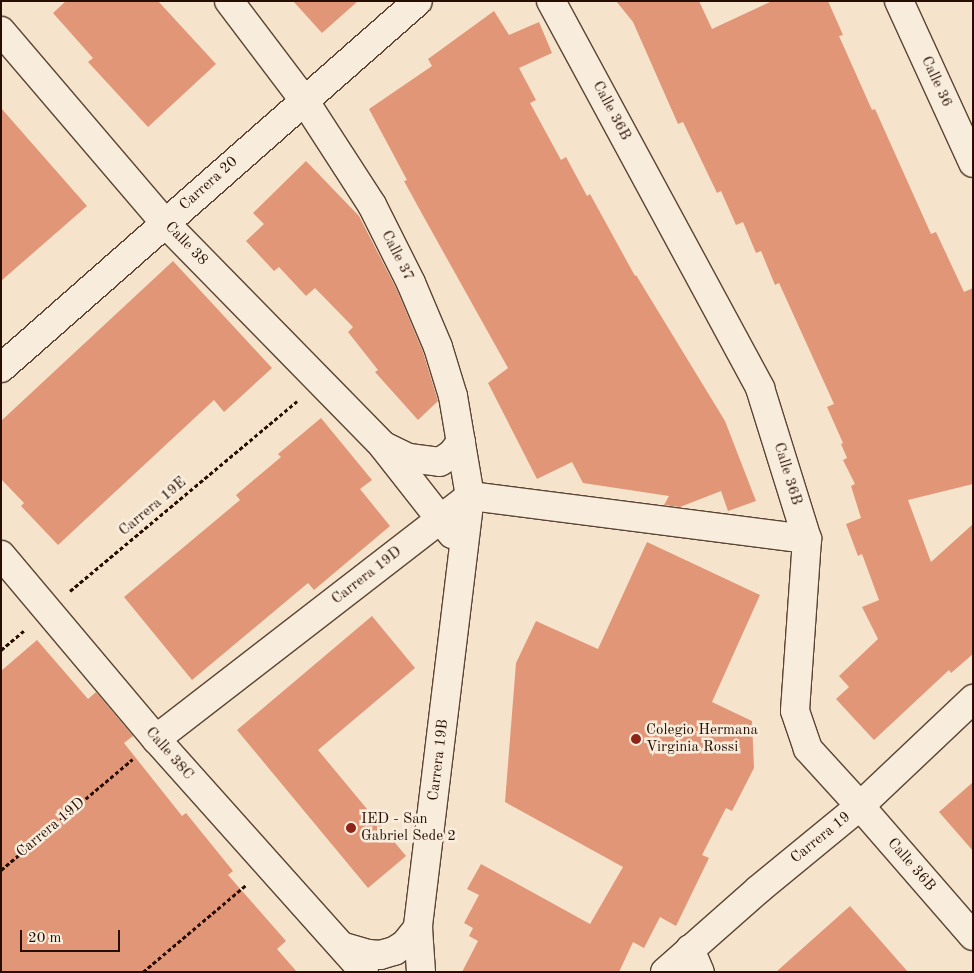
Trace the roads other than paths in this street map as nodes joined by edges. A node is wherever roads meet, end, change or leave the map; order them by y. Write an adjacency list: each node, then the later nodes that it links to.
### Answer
1 (229, 1): 6 (street, Calle 37)
2 (418, 1): 6 (street, Carrera 20)
3 (552, 1): 14 (street, Calle 36B)
4 (898, 1): 7 (street, Calle 36)
5 (1, 31): 8 (street, Calle 38)
6 (304, 100): 8 (street, Carrera 20); 10 (street, Calle 37)
7 (973, 163)
8 (165, 223): 9 (street, Carrera 20); 11 (street, Calle 38)
9 (1, 368)
10 (461, 442): 11 (street, Calle 38); 12 (street, Calle 37)
11 (383, 446): 13 (street, Calle 38)
12 (470, 496): 13 (street, Carrera 19D); 14 (street); 15 (street, Calle 37)
13 (440, 519): 15 (street, Calle 38); 18 (street, Carrera 19D)
14 (807, 539): 19 (street, Calle 36B)
15 (464, 549): 20 (street, Carrera 19B)
16 (1, 555): 18 (street, Calle 38C)
17 (973, 699): 19 (street, Carrera 19)
18 (156, 740): 22 (street, Calle 38C)
19 (860, 806): 21 (street, Calle 36B); 23 (street, Carrera 19)
20 (418, 928): 22 (street); 25 (street, Carrera 19B)
21 (973, 936)
22 (344, 947): 24 (street, Calle 38C)
23 (695, 960): 26 (street, Carrera 19)
24 (364, 972)
25 (420, 972)
26 (665, 972)

